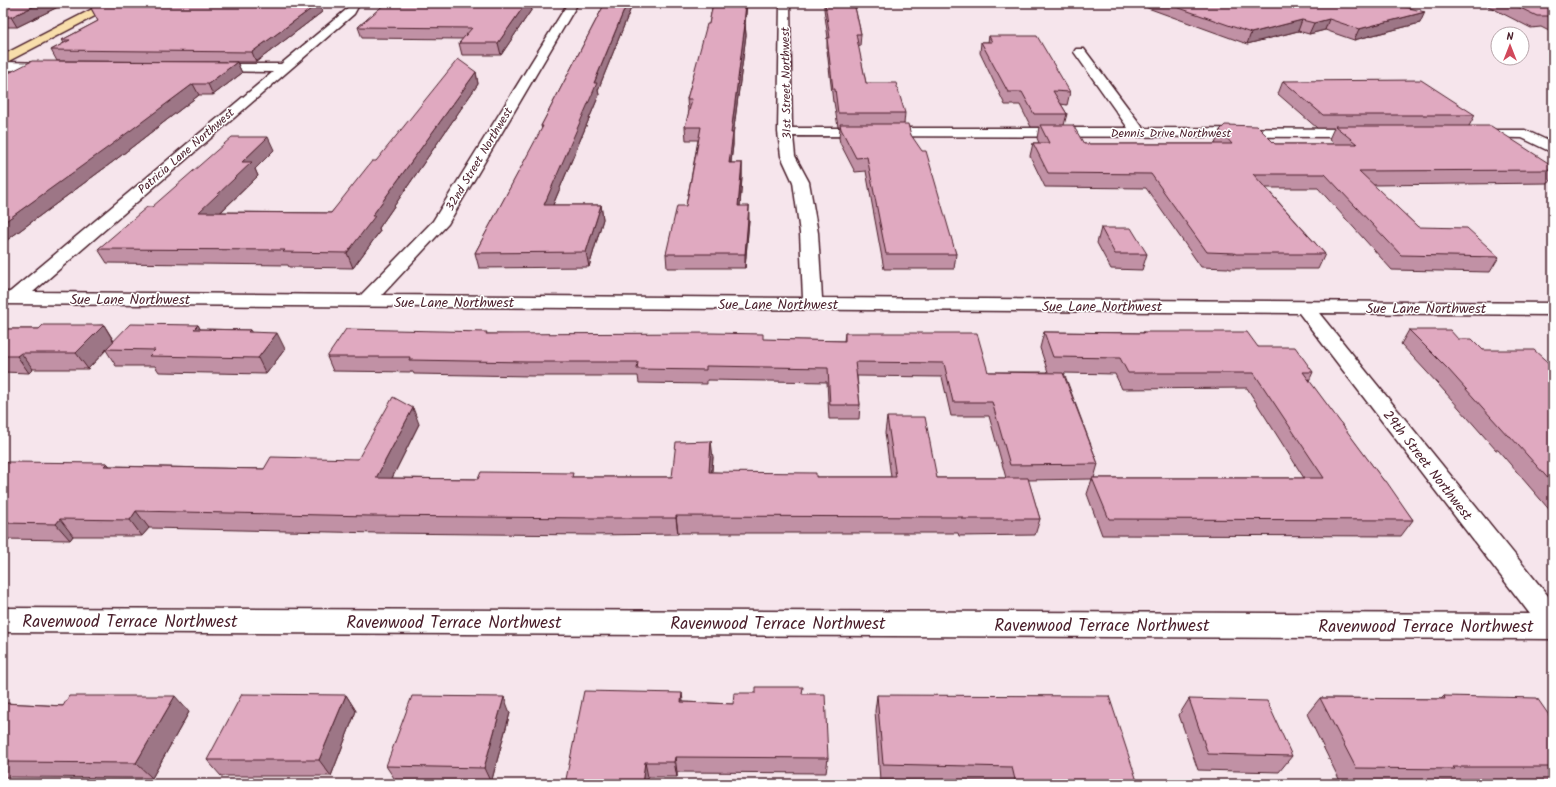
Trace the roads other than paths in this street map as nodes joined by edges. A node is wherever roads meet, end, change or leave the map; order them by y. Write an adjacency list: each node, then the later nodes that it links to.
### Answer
1 (112, 3): 6 (main road)
2 (355, 3): 10 (street, Patricia Lane Northwest)
3 (573, 3): 17 (street, 32nd Street Northwest)
4 (785, 3): 11 (street, 31st Street Northwest)
5 (1080, 52): 12 (street)
6 (3, 60)
7 (3, 66): 8 (street)
8 (62, 67)
9 (196, 67): 10 (street)
10 (283, 68): 16 (street, Patricia Lane Northwest)
11 (785, 132): 12 (street, Dennis Drive Northwest); 18 (street, 31st Street Northwest)
12 (1138, 132): 13 (street, Dennis Drive Northwest)
13 (1374, 134)
14 (1460, 134): 15 (street)
15 (1553, 149)
16 (9, 298): 17 (street, Sue Lane Northwest)
17 (366, 301): 18 (street, Sue Lane Northwest)
18 (813, 304): 19 (street, Sue Lane Northwest)
19 (1304, 307): 20 (street, Sue Lane Northwest); 22 (street, 29th Street Northwest)
20 (1553, 309)
21 (3, 620): 23 (street, Ravenwood Terrace Northwest)
22 (1553, 623)
23 (1553, 627)

